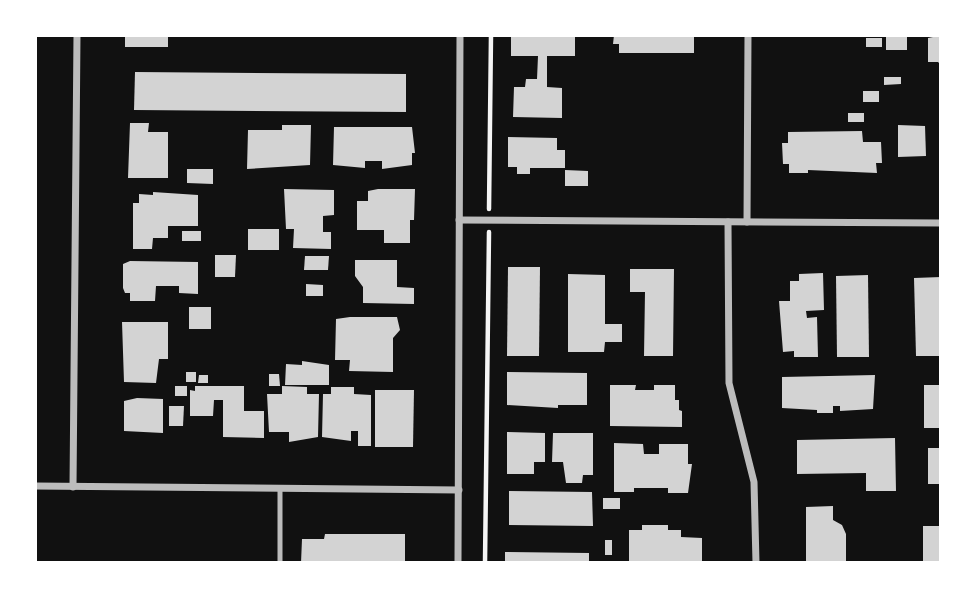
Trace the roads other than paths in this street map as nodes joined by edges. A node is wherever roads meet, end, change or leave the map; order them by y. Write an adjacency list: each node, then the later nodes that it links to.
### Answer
1 (77, 35): 9 (street)
2 (460, 35): 4 (street)
3 (748, 35): 6 (street)
4 (458, 220): 5 (street); 11 (street)
5 (728, 222): 6 (street); 14 (street)
6 (747, 222): 7 (street)
7 (941, 223)
8 (35, 486): 9 (street)
9 (73, 487): 10 (street)
10 (280, 488): 11 (street); 12 (lane)
11 (459, 490): 13 (street)
12 (280, 563)
13 (458, 563)
14 (757, 563)

